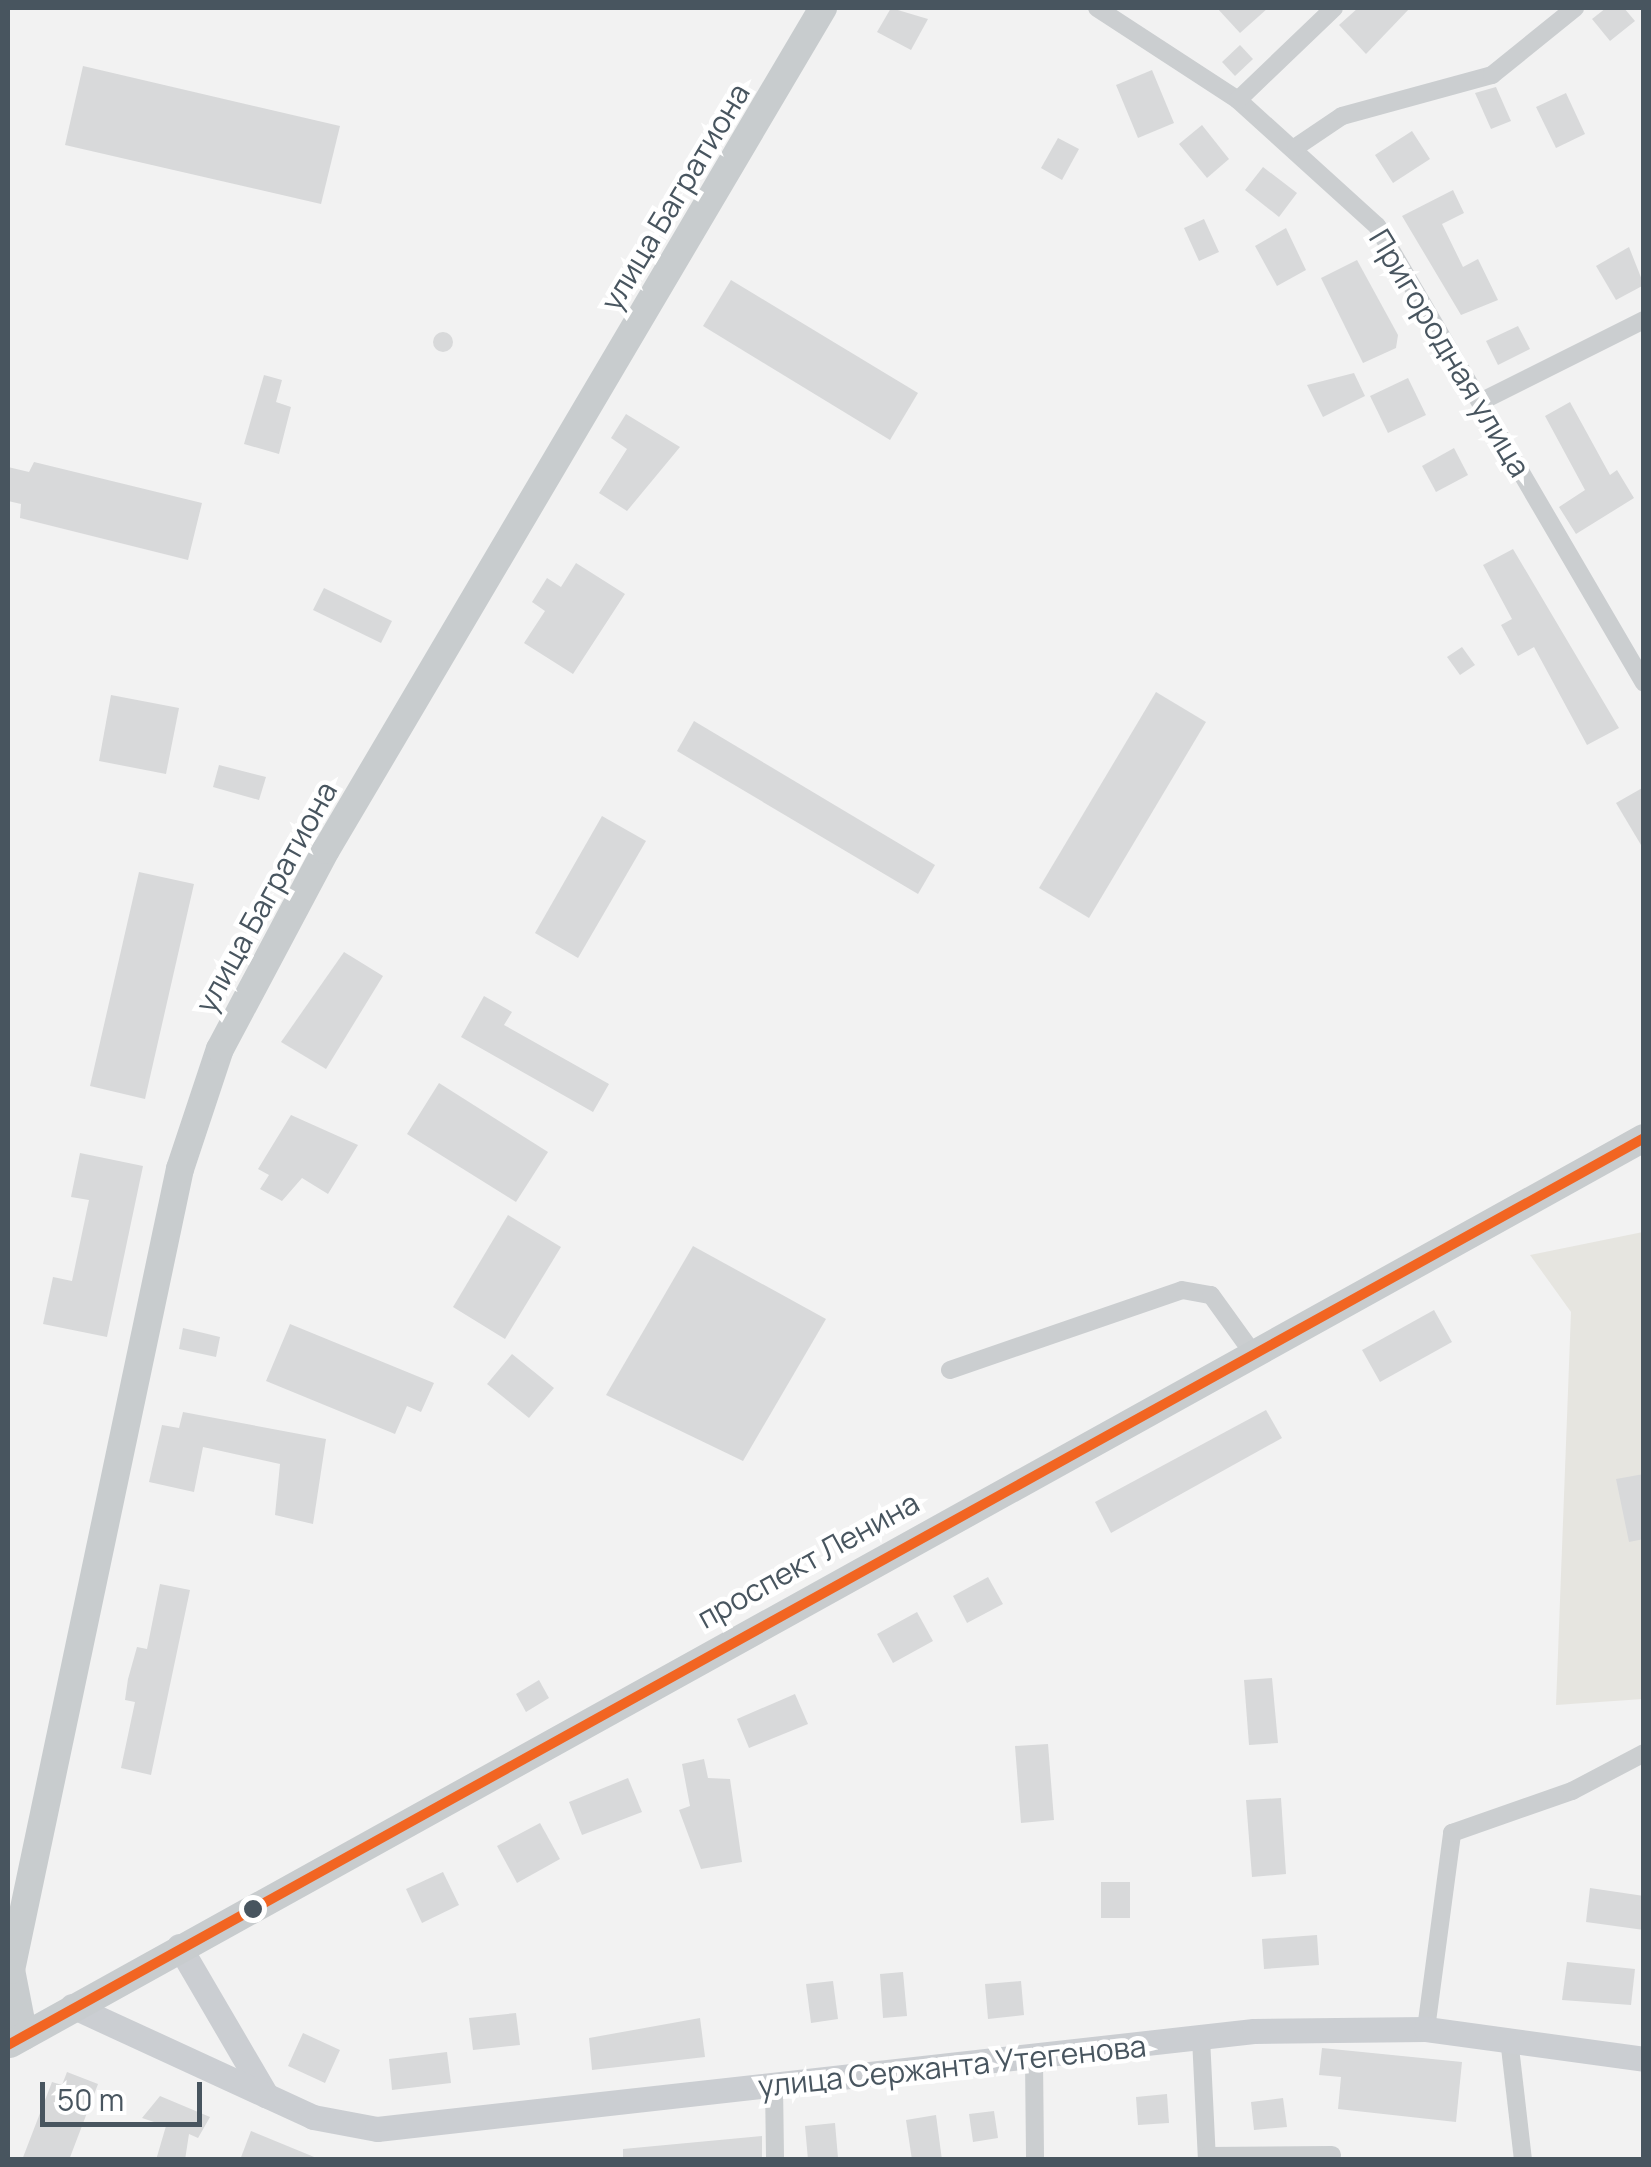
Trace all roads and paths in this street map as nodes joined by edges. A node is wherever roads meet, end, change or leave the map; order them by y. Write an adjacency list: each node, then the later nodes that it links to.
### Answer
1 (823, 8): 19 (main road, улица Багратиона)
2 (1097, 8): 5 (street, Пригородная улица)
3 (1334, 8): 5 (street)
4 (1576, 8): 6 (street)
5 (1238, 100): 6 (street, Пригородная улица)
6 (1296, 147): 8 (street, Пригородная улица)
7 (1644, 320): 8 (street)
8 (1482, 401): 9 (street, Пригородная улица)
9 (1644, 683)
10 (1644, 1138): 11 (main road, проспект Ленина)
11 (1252, 1352): 12 (street); 14 (main road, проспект Ленина)
12 (950, 1370)
13 (1644, 1753): 16 (street)
14 (179, 1946): 15 (main road, проспект Ленина); 23 (main road)
15 (72, 2006): 19 (main road, проспект Ленина); 23 (main road, улица Сержанта Утегенова)
16 (1426, 2029): 17 (main road, улица Сержанта Утегенова); 18 (main road, улица Сержанта Утегенова)
17 (1201, 2038): 20 (main road, улица Сержанта Утегенова); 25 (street)
18 (1508, 2039): 21 (main road, улица Сержанта Утегенова); 28 (street)
19 (16, 2040)
20 (1034, 2059): 22 (main road, улица Сержанта Утегенова); 27 (street)
21 (1644, 2059)
22 (774, 2084): 23 (main road, улица Сержанта Утегенова); 26 (street)
23 (266, 2095)
24 (1332, 2155): 25 (street)
25 (1207, 2158)
26 (775, 2160)
27 (1035, 2160)
28 (1523, 2160)

